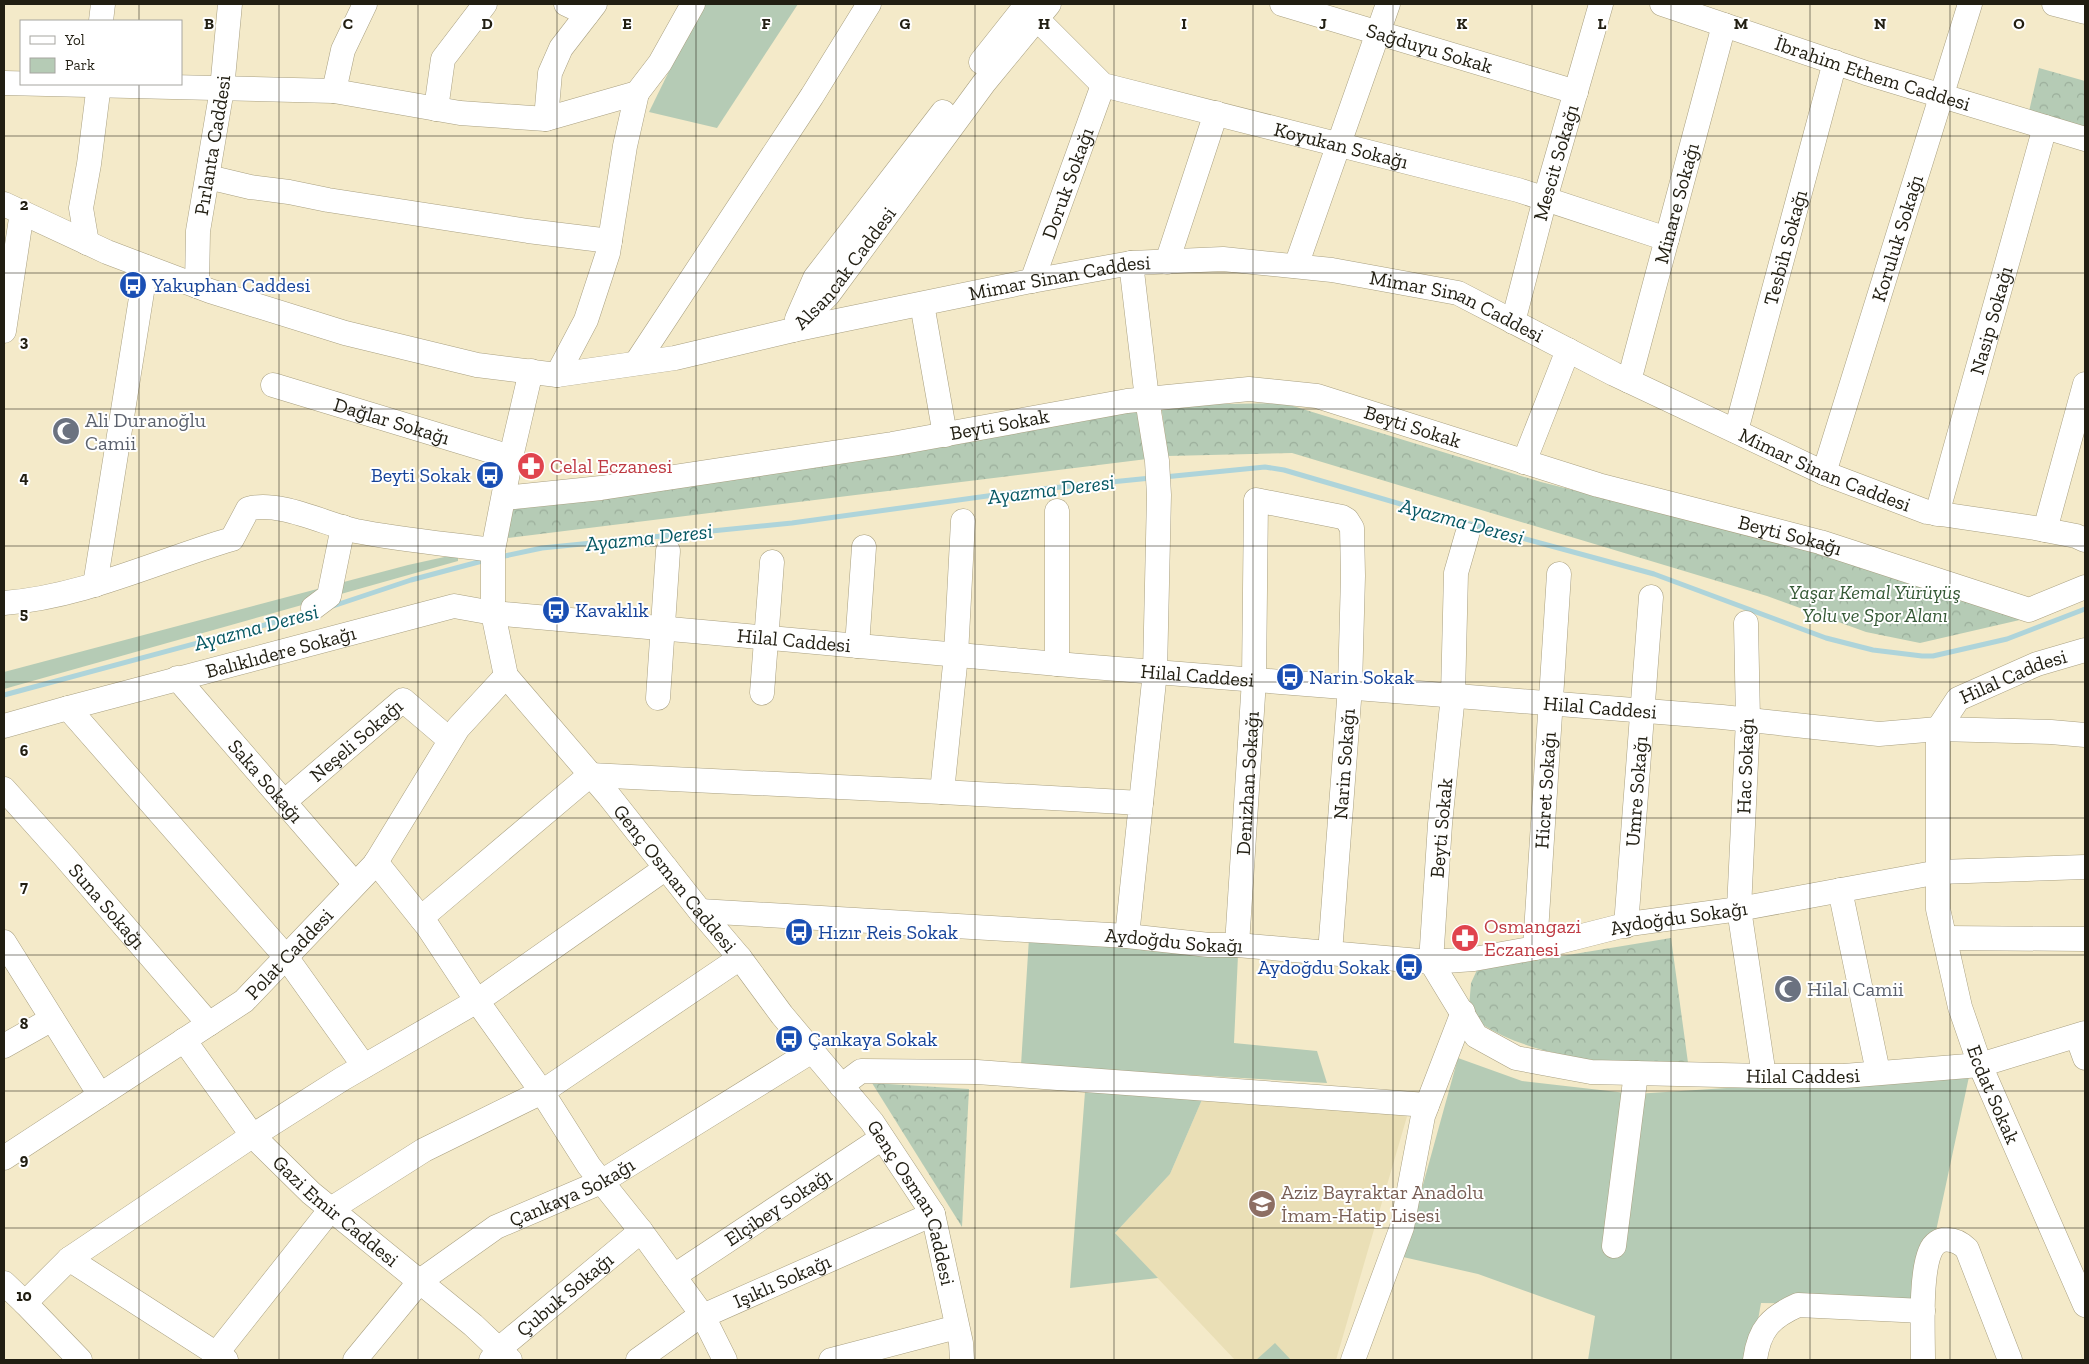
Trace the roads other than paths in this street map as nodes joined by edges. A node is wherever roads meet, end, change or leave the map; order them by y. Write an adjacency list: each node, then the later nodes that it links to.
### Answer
1 (103, 4): 16 (street)
2 (230, 4): 24 (street, Pırlanta Caddesi)
3 (365, 4): 25 (street)
4 (485, 4): 29 (street)
5 (693, 4): 26 (street)
6 (869, 4): 52 (street)
7 (1282, 4): 18 (street, Sağduyu Sokak)
8 (1388, 4): 18 (street)
9 (1601, 4): 27 (street, Mescit Sokağı)
10 (1662, 4): 17 (street, İbrahim Ethem Caddesi)
11 (1970, 4): 28 (street, Koruluk Sokağı)
12 (2054, 4): 15 (street)
13 (583, 7): 31 (street)
14 (1038, 9): 23 (street); 49 (street, Alsancak Caddesi)
15 (2085, 12)
16 (101, 20)
17 (1724, 25): 19 (street, İbrahim Ethem Caddesi); 38 (street, Minare Sokağı)
18 (1378, 34): 27 (street, Sağduyu Sokak); 34 (street)
19 (1835, 62): 28 (street, İbrahim Ethem Caddesi); 59 (street, Tesbih Sokağı)
20 (4, 83): 21 (street)
21 (20, 83)
22 (100, 85): 24 (street); 40 (street)
23 (1103, 85): 30 (street, Koyukan Sokağı); 45 (street, Doruk Sokağı)
24 (222, 88): 25 (street); 35 (street, Pırlanta Caddesi)
25 (334, 91): 29 (street)
26 (637, 92): 31 (street); 39 (street)
27 (1576, 92): 36 (street, Mescit Sokağı)
28 (1942, 96): 32 (street, İbrahim Ethem Caddesi); 64 (street, Koruluk Sokağı)
29 (436, 109): 31 (street)
30 (1216, 113): 34 (street, Koyukan Sokağı); 41 (street)
31 (546, 119)
32 (2045, 127): 33 (street, İbrahim Ethem Caddesi); 68 (street, Nasip Sokağı)
33 (2085, 139)
34 (1339, 144): 36 (street, Koyukan Sokağı); 43 (street)
35 (208, 177): 39 (street); 46 (street, Pırlanta Caddesi)
36 (1545, 199): 38 (street, Koyukan Sokağı); 48 (street, Mescit Sokağı)
37 (13, 208): 40 (street); 50 (street)
38 (1667, 240): 55 (street, Minare Sokağı)
39 (610, 241): 54 (street)
40 (87, 243): 44 (street)
41 (1167, 262): 42 (street, Mimar Sinan Caddesi); 43 (street, Mimar Sinan Caddesi)
42 (1131, 263): 45 (street, Mimar Sinan Caddesi); 58 (street)
43 (1296, 266): 48 (street, Mimar Sinan Caddesi)
44 (146, 267): 46 (street); 79 (street)
45 (1032, 281): 47 (street, Mimar Sinan Caddesi)
46 (197, 286): 53 (street)
47 (922, 304): 49 (street, Mimar Sinan Caddesi); 60 (street)
48 (1513, 322): 51 (street, Mimar Sinan Caddesi)
49 (793, 330): 52 (street, Mimar Sinan Caddesi)
50 (4, 331)
51 (1568, 350): 55 (street, Mimar Sinan Caddesi); 63 (street)
52 (636, 364): 54 (street, Mimar Sinan Caddesi)
53 (531, 372): 54 (street, Mimar Sinan Caddesi); 62 (street, Genç Osman Caddesi)
54 (557, 374)
55 (1629, 381): 59 (street, Mimar Sinan Caddesi)
56 (273, 384): 62 (street, Dağlar Sokağı)
57 (2085, 384): 71 (street)
58 (1147, 399): 60 (street, Beyti Sokak); 61 (street, Beyti Sokak); 92 (street)
59 (1736, 431): 64 (street, Mimar Sinan Caddesi)
60 (945, 435): 65 (street, Beyti Sokak)
61 (1491, 452): 63 (street, Beyti Sokağı)
62 (511, 456): 65 (street, Genç Osman Caddesi)
63 (1524, 462): 80 (street, Beyti Sokağı)
64 (1824, 473): 68 (street, Mimar Sinan Caddesi)
65 (504, 498): 76 (street, Genç Osman Caddesi)
66 (1256, 500): 95 (street, Denizhan Sokağı); 96 (street, Narin Sokağı)
67 (1057, 511): 91 (street)
68 (1937, 514): 71 (street, Mimar Sinan Caddesi)
69 (963, 521): 90 (street)
70 (343, 527): 76 (street); 79 (street); 83 (street)
71 (2045, 530): 73 (street, Mimar Sinan Caddesi)
72 (1467, 535): 98 (street, Beyti Sokak)
73 (2085, 540)
74 (864, 547): 88 (street)
75 (668, 551): 86 (street)
76 (493, 560): 84 (street, Genç Osman Caddesi)
77 (772, 562): 87 (street)
78 (1559, 574): 100 (street, Hicret Sokağı)
79 (95, 585): 82 (street)
80 (2085, 587)
81 (1651, 597): 102 (street, Umre Sokağı)
82 (4, 603)
83 (313, 608)
84 (493, 613): 86 (street, Hilal Caddesi); 93 (street, Genç Osman Caddesi); 94 (street, Balıklıdere Sokağı)
85 (1746, 623): 103 (street, Hac Sokağı)
86 (663, 628): 87 (street, Hilal Caddesi); 99 (street)
87 (766, 638): 88 (street, Hilal Caddesi); 97 (street)
88 (857, 646): 90 (street, Hilal Caddesi)
89 (2085, 650): 105 (street, Hilal Caddesi)
90 (956, 655): 91 (street, Hilal Caddesi); 110 (street)
91 (1057, 664): 92 (street, Hilal Caddesi)
92 (1155, 672): 95 (street, Hilal Caddesi); 112 (street)
93 (506, 676): 107 (street, Polat Caddesi); 108 (street, Genç Osman Caddesi)
94 (177, 678): 101 (street, Balıklıdere Sokağı); 111 (street, Saka Sokağı)
95 (1254, 680): 96 (street, Hilal Caddesi); 127 (street, Denizhan Sokağı)
96 (1350, 687): 98 (street, Hilal Caddesi); 129 (street, Narin Sokağı)
97 (762, 693)
98 (1453, 695): 100 (street, Hilal Caddesi); 132 (street, Beyti Sokak)
99 (658, 698)
100 (1550, 703): 102 (street, Hilal Caddesi); 128 (street, Hicret Sokağı)
101 (68, 708): 104 (street, Balıklıdere Sokağı); 130 (street)
102 (1642, 711): 103 (street, Hilal Caddesi); 122 (street, Umre Sokağı)
103 (1748, 720): 105 (street, Hilal Caddesi); 119 (street, Hac Sokağı)
104 (4, 726)
105 (1938, 729): 106 (street); 116 (street, Ecdat Sokak)
106 (2085, 735)
107 (450, 740): 111 (street, Neşeli Sokağı); 113 (street, Polat Caddesi)
108 (590, 775): 110 (street); 114 (street, Genç Osman Caddesi); 121 (street)
109 (4, 789): 136 (street, Suna Sokağı)
110 (942, 792): 112 (street)
111 (284, 802): 117 (street, Saka Sokağı)
112 (1141, 803): 123 (street)
113 (376, 862): 117 (street, Polat Caddesi); 121 (street)
114 (666, 868): 120 (street, Genç Osman Caddesi); 133 (street)
115 (2085, 868): 116 (street, Aydoğdu Sokağı)
116 (1939, 872): 118 (street, Aydoğdu Sokağı); 124 (street, Ecdat Sokak)
117 (355, 884): 130 (street, Polat Caddesi)
118 (1840, 890): 119 (street, Aydoğdu Sokağı); 143 (street)
119 (1739, 909): 122 (street, Aydoğdu Sokağı); 145 (street, Hac Sokağı)
120 (700, 911): 123 (street, Aydoğdu Sokağı); 131 (street, Genç Osman Caddesi)
121 (421, 918): 133 (street)
122 (1626, 926): 128 (street, Aydoğdu Sokağı)
123 (1127, 936): 127 (street, Aydoğdu Sokağı)
124 (1945, 938): 125 (street); 141 (street, Ecdat Sokak)
125 (2085, 940)
126 (4, 942): 135 (street)
127 (1237, 945): 129 (street, Aydoğdu Sokağı)
128 (1535, 948): 132 (street, Aydoğdu Sokağı)
129 (1330, 953): 132 (street, Aydoğdu Sokağı)
130 (286, 957): 136 (street, Polat Caddesi); 142 (street)
131 (740, 958): 140 (street, Genç Osman Caddesi); 147 (street)
132 (1431, 962): 134 (street)
133 (477, 1001): 142 (street); 147 (street)
134 (1463, 1012): 144 (street, Hilal Caddesi); 149 (street)
135 (52, 1019): 139 (street); 148 (street)
136 (208, 1024): 137 (street, Polat Caddesi)
137 (184, 1040): 148 (street, Polat Caddesi); 150 (street, Gazi Emir Caddesi)
138 (2083, 1042): 141 (street, Hilal Caddesi)
139 (4, 1046)
140 (812, 1051): 146 (street, Genç Osman Caddesi); 153 (street, Çankaya Sokağı)
141 (1980, 1065): 143 (street, Hilal Caddesi); 163 (street, Ecdat Sokak)
142 (364, 1066): 150 (street)
143 (1878, 1072): 145 (street, Hilal Caddesi)
144 (1636, 1073): 145 (street, Hilal Caddesi); 157 (street)
145 (1764, 1076)
146 (841, 1086): 149 (street); 151 (street, Genç Osman Caddesi)
147 (542, 1092): 153 (street); 154 (street)
148 (100, 1095): 152 (street, Polat Caddesi)
149 (1427, 1105): 175 (street)
150 (252, 1135): 154 (street, Gazi Emir Caddesi); 158 (street)
151 (882, 1138): 155 (street, Genç Osman Caddesi); 159 (street, Elçibey Sokağı)
152 (4, 1158)
153 (601, 1182): 156 (street); 160 (street, Çankaya Sokağı)
154 (331, 1209): 160 (street, Gazi Emir Caddesi); 167 (street)
155 (933, 1214): 165 (street, Işıklı Sokağı); 166 (street, Genç Osman Caddesi)
156 (642, 1231): 159 (street); 168 (street, Çubuk Sokağı)
157 (1614, 1246)
158 (69, 1259): 162 (street); 167 (street)
159 (674, 1276): 165 (street)
160 (420, 1281): 168 (street, Gazi Emir Caddesi); 170 (street, Çankaya Sokağı)
161 (4, 1283): 162 (street)
162 (25, 1303): 169 (street)
163 (2085, 1305)
164 (1923, 1311): 176 (street); 177 (street); 178 (street)
165 (703, 1316): 171 (street, Işıklı Sokağı); 172 (street)
166 (957, 1327): 173 (street); 174 (street, Genç Osman Caddesi)
167 (221, 1357)
168 (500, 1357)
169 (80, 1360)
170 (355, 1360)
171 (638, 1360)
172 (725, 1360)
173 (831, 1360)
174 (962, 1360)
175 (1353, 1360)
176 (1755, 1360)
177 (1923, 1360)
178 (2010, 1360)

